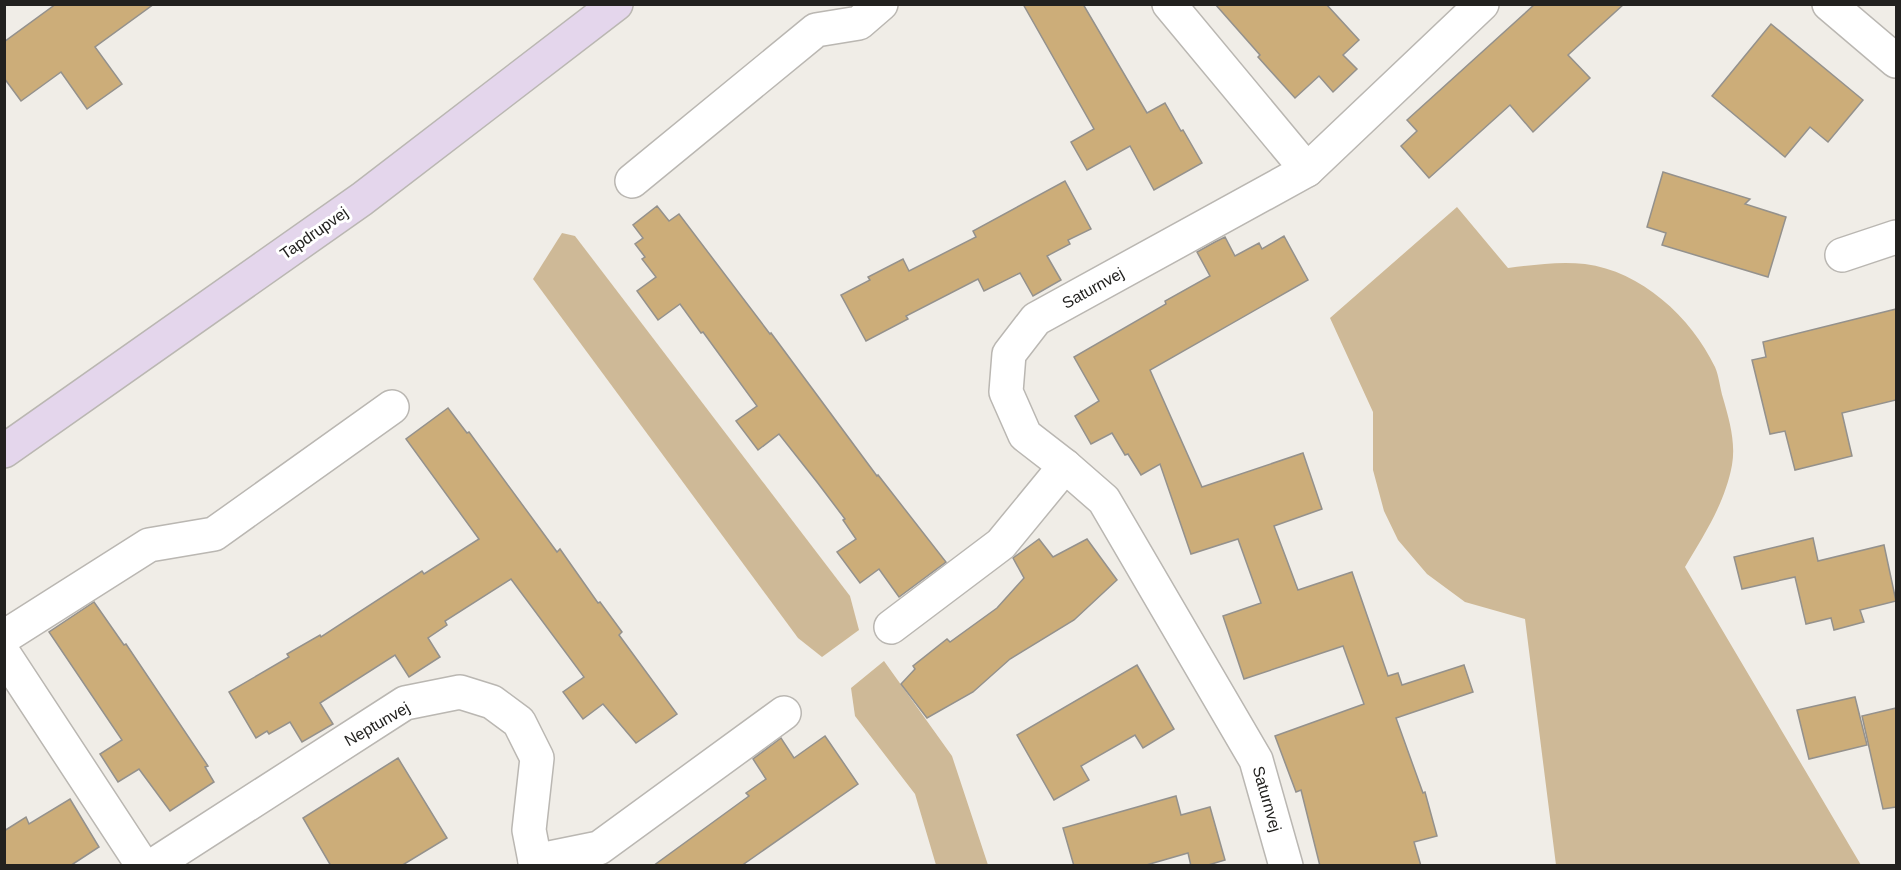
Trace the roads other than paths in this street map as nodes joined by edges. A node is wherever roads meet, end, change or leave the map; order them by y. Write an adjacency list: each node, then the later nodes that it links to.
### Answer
1 (616, 4): 12 (street, Tapdrupvej)
2 (881, 4): 8 (street)
3 (1169, 4): 7 (street)
4 (1482, 4): 7 (street, Saturnvej)
5 (1829, 4): 6 (street)
6 (1896, 61)
7 (1307, 170): 13 (street, Saturnvej)
8 (632, 181)
9 (1896, 237): 10 (street)
10 (1842, 255)
11 (392, 407): 15 (street)
12 (4, 451)
13 (1065, 466): 14 (street); 21 (street, Saturnvej)
14 (891, 627)
15 (4, 637)
16 (4, 654): 19 (street)
17 (784, 713): 18 (street, Neptunvej)
18 (537, 863): 20 (street, Neptunvej)
19 (143, 866)
20 (152, 866)
21 (1286, 866)

